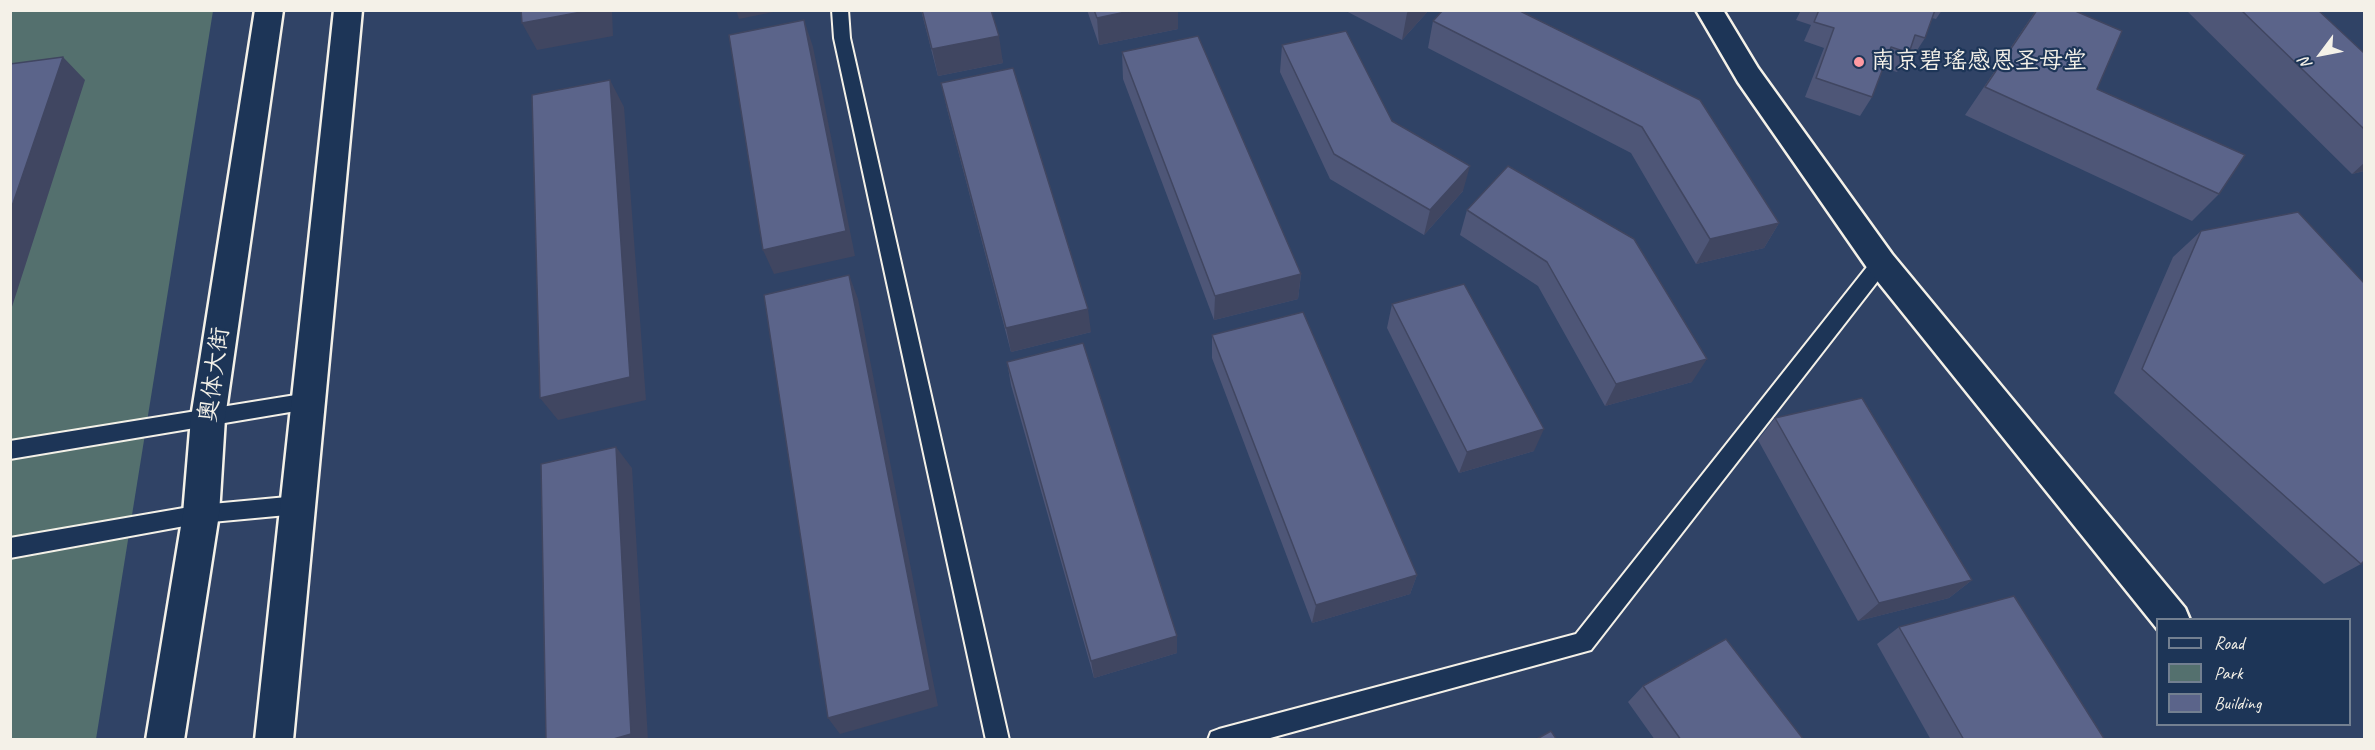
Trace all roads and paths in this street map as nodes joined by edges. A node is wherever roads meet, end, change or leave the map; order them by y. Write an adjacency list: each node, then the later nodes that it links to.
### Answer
1 (269, 10): 7 (main road, 奥体大街)
2 (348, 10): 6 (main road)
3 (840, 10): 15 (lane)
4 (1709, 10): 5 (main road)
5 (1881, 263): 12 (main road); 16 (lane)
6 (308, 401): 7 (lane); 9 (main road)
7 (208, 418): 8 (lane); 10 (main road, 奥体大街)
8 (10, 450)
9 (298, 505): 10 (lane); 14 (main road)
10 (201, 514): 11 (lane); 13 (main road, 奥体大街)
11 (10, 548)
12 (2170, 618)
13 (165, 740)
14 (274, 740)
15 (998, 740)
16 (1219, 740)

